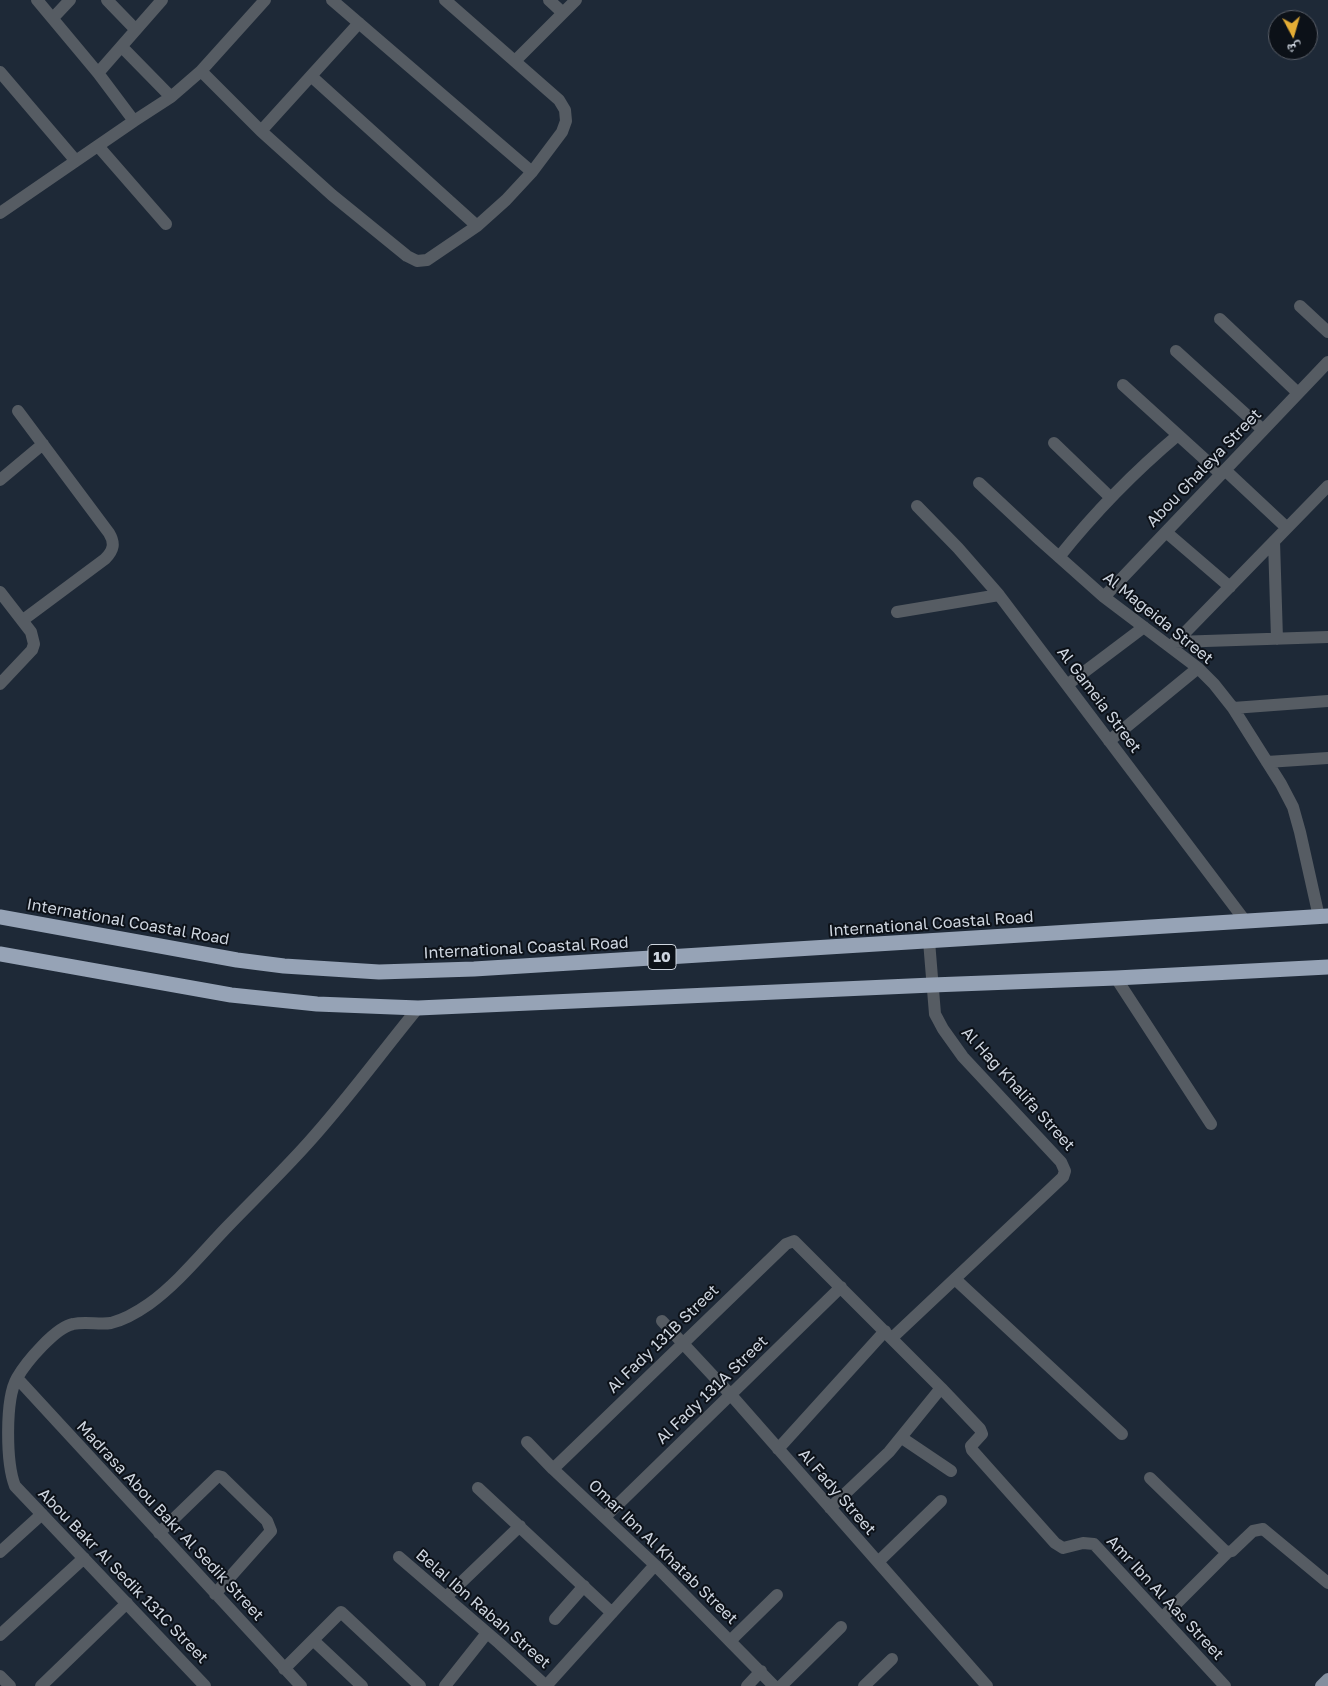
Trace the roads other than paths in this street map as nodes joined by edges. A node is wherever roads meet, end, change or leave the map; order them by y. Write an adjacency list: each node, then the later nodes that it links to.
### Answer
1 (37, 0): 11 (street)
2 (70, 0): 11 (street)
3 (108, 0): 13 (street)
4 (162, 0): 13 (street)
5 (266, 0): 16 (street)
6 (332, 0): 12 (street)
7 (445, 0): 15 (street)
8 (549, 0): 10 (street)
9 (576, 0): 10 (street)
10 (563, 13): 15 (street)
11 (52, 18): 18 (street)
12 (359, 23): 19 (street); 25 (street)
13 (136, 30): 14 (street)
14 (122, 47): 18 (street); 20 (street)
15 (515, 61): 25 (street)
16 (201, 71): 20 (street); 22 (street)
17 (0, 72): 24 (street)
18 (98, 73): 21 (street)
19 (311, 76): 22 (street); 28 (street)
20 (171, 98): 21 (street)
21 (134, 121): 23 (street)
22 (261, 131): 28 (street)
23 (98, 146): 24 (street); 27 (street)
24 (76, 161): 26 (street)
25 (532, 172): 28 (street)
26 (0, 213)
27 (166, 224)
28 (477, 226)
29 (1300, 306): 31 (street)
30 (1220, 319): 35 (street)
31 (1328, 332)
32 (1176, 351): 37 (street)
33 (1328, 362): 35 (street, Abou Ghaleya Street)
34 (1124, 385): 38 (street)
35 (1298, 393): 37 (street, Abou Ghaleya Street)
36 (18, 411): 40 (street)
37 (1264, 430): 41 (street, Abou Ghaleya Street)
38 (1178, 435): 41 (street); 45 (street)
39 (1054, 443): 45 (street)
40 (43, 444): 42 (street); 56 (street)
41 (1223, 472): 47 (street); 48 (street, Abou Ghaleya Street)
42 (0, 480)
43 (979, 483): 50 (street, Al Mageida Street)
44 (1328, 486): 47 (street)
45 (1110, 497): 50 (street)
46 (917, 506): 53 (street, Al Gameia Street)
47 (1287, 528): 49 (street)
48 (1166, 532): 51 (street); 54 (street, Abou Ghaleya Street)
49 (1274, 541): 51 (street); 59 (street)
50 (1059, 557): 54 (street, Al Mageida Street)
51 (1230, 586): 60 (street)
52 (0, 592): 56 (street)
53 (998, 595): 55 (street); 63 (street, Al Gameia Street)
54 (1104, 597): 57 (street, Al Mageida Street)
55 (897, 612)
56 (23, 620): 62 (street)
57 (1144, 627): 60 (street, Al Mageida Street); 63 (street)
58 (1328, 637): 59 (street)
59 (1277, 639): 60 (street)
60 (1173, 644): 61 (street, Al Mageida Street)
61 (1198, 668): 65 (street, Al Mageida Street); 66 (street)
62 (0, 684)
63 (1067, 685): 66 (street, Al Gameia Street)
64 (1328, 700): 65 (street)
65 (1233, 708): 68 (street, Al Mageida Street)
66 (1110, 741): 71 (street, Al Gameia Street)
67 (1328, 758): 68 (street)
68 (1267, 762): 69 (street, Al Mageida Street)
69 (1324, 916): 71 (highway, International Coastal Road / 10)
70 (0, 917): 72 (highway, International Coastal Road / 10)
71 (1246, 922): 72 (highway, International Coastal Road / 10)
72 (929, 941): 76 (street, Al Hag Khalifa Street)
73 (0, 954): 77 (highway)
74 (1328, 967): 75 (highway)
75 (1116, 978): 76 (highway); 78 (street)
76 (932, 985): 77 (highway); 80 (street, Al Hag Khalifa Street)
77 (418, 1008): 85 (street)
78 (1210, 1124)
79 (798, 1244): 81 (street, Amr Ibn Al Aas Street); 84 (street, Al Fady 131B Street)
80 (955, 1278): 83 (street, Al Hag Khalifa Street); 88 (street)
81 (841, 1287): 83 (street, Amr Ibn Al Aas Street); 87 (street, Al Fady 131A Street)
82 (662, 1321): 84 (street, Al Fady Street)
83 (888, 1334): 86 (street, Amr Ibn Al Aas Street); 91 (street, Al Hag Khalifa Street)
84 (682, 1343): 87 (street, Al Fady Street); 92 (street, Al Fady 131B Street)
85 (17, 1378): 98 (street, Abou Bakr Al Sedik 131C Street); 101 (street, Madrasa Abou Bakr Al Sedik Street)
86 (941, 1388): 89 (street); 115 (street, Amr Ibn Al Aas Street)
87 (731, 1394): 91 (street, Al Fady Street); 99 (street, Al Fady 131A Street)
88 (1122, 1434)
89 (902, 1438): 93 (street); 97 (street)
90 (527, 1442): 92 (street, Omar Ibn Al Khatab Street)
91 (778, 1449): 97 (street, Al Fady Street)
92 (553, 1469): 99 (street, Omar Ibn Al Khatab Street)
93 (951, 1471)
94 (1150, 1478): 103 (street)
95 (478, 1488): 100 (street)
96 (941, 1501): 106 (street)
97 (830, 1508): 106 (street, Al Fady Street)
98 (42, 1514): 102 (street); 105 (street, Abou Bakr Al Sedik 131C Street)
99 (605, 1517): 107 (street, Omar Ibn Al Khatab Street)
100 (520, 1526): 109 (street); 111 (street)
101 (159, 1533): 110 (street, Madrasa Abou Bakr Al Sedik Street); 110 (street)
102 (0, 1552)
103 (1228, 1552): 108 (street); 115 (street)
104 (399, 1557): 111 (street, Belal Ibn Rabah Street)
105 (84, 1558): 113 (street, Abou Bakr Al Sedik 131C Street); 119 (street)
106 (878, 1562): 139 (street, Al Fady Street)
107 (656, 1565): 114 (street); 121 (street, Omar Ibn Al Khatab Street)
108 (1328, 1583)
109 (584, 1586): 114 (street); 116 (street)
110 (215, 1594): 123 (street, Madrasa Abou Bakr Al Sedik Street)
111 (446, 1596): 118 (street, Belal Ibn Rabah Street)
112 (777, 1596): 121 (street)
113 (127, 1603): 128 (street); 129 (street, Abou Bakr Al Sedik 131C Street)
114 (612, 1613): 134 (street)
115 (1162, 1618): 140 (street, Amr Ibn Al Aas Street)
116 (555, 1619)
117 (841, 1627): 137 (street)
118 (487, 1632): 133 (street); 134 (street, Belal Ibn Rabah Street)
119 (0, 1635)
120 (313, 1640): 123 (street); 131 (street); 132 (street)
121 (730, 1641): 124 (street, Omar Ibn Al Khatab Street)
122 (892, 1659): 138 (street)
123 (284, 1669): 130 (street, Madrasa Abou Bakr Al Sedik Street)
124 (760, 1671): 135 (street); 136 (street, Omar Ibn Al Khatab Street)
125 (0, 1676): 127 (street)
126 (1328, 1679): 141 (main road)
127 (10, 1686)
128 (40, 1686)
129 (205, 1686)
130 (301, 1686)
131 (362, 1686)
132 (420, 1686)
133 (445, 1686)
134 (546, 1686)
135 (747, 1686)
136 (774, 1686)
137 (781, 1686)
138 (864, 1686)
139 (987, 1686)
140 (1226, 1686)
141 (1321, 1686)

